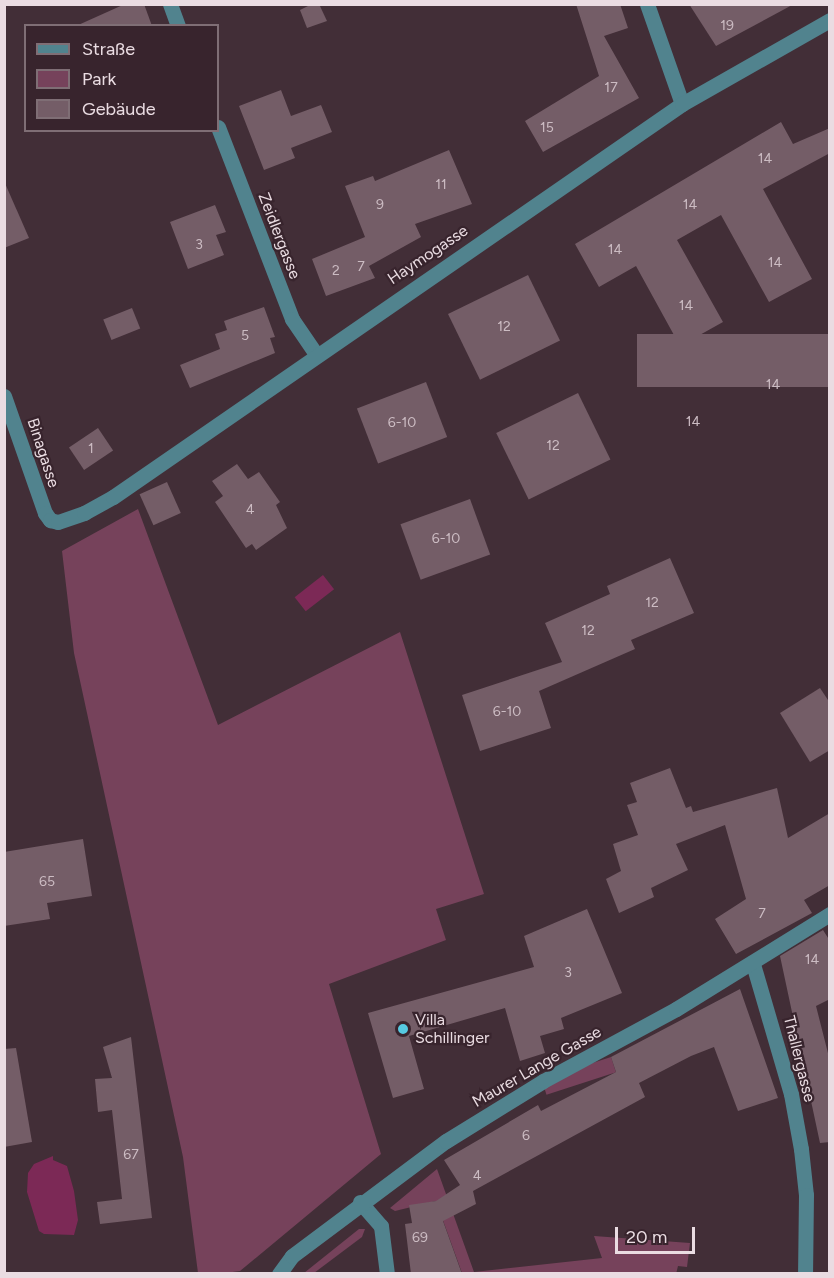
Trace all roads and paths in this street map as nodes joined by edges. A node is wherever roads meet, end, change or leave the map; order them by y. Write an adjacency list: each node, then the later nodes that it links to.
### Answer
1 (170, 4): 4 (street)
2 (647, 4): 5 (street)
3 (830, 20): 5 (street, Haymogasse)
4 (177, 24)
5 (682, 104): 7 (street, Haymogasse)
6 (219, 130): 7 (street, Zeidlergasse)
7 (316, 354): 9 (street, Haymogasse)
8 (4, 396): 9 (street, Binagasse)
9 (50, 520)
10 (830, 914): 11 (street, Maurer Lange Gasse)
11 (753, 964): 12 (street, Maurer Lange Gasse); 15 (street, Thallergasse)
12 (360, 1202): 13 (street, Maurer Lange Gasse); 14 (street)
13 (279, 1274)
14 (387, 1274)
15 (805, 1274)

